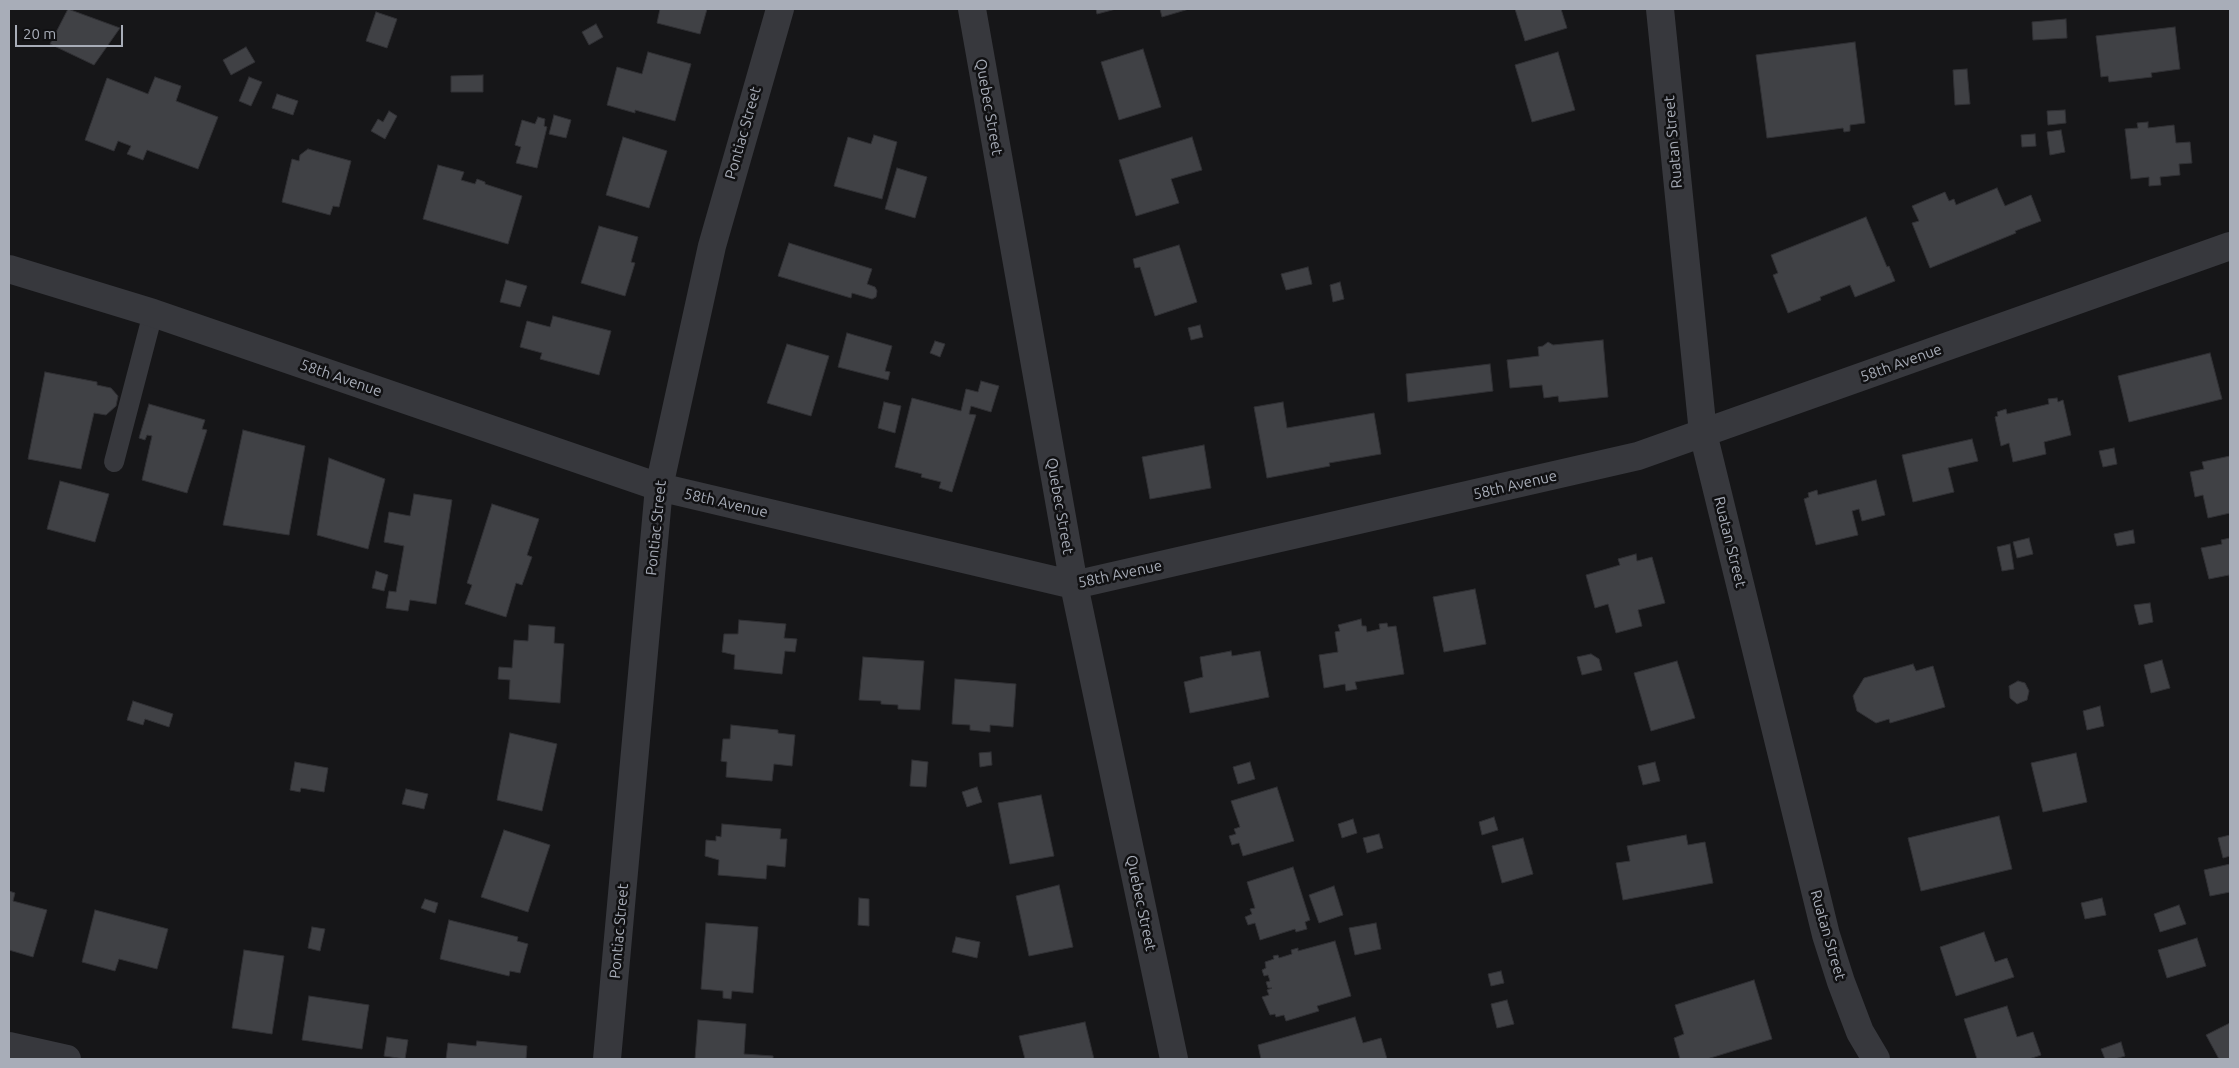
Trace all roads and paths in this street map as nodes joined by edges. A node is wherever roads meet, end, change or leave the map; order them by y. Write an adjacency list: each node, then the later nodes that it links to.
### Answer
1 (780, 9): 9 (street, Pontiac Street)
2 (972, 9): 10 (street, Quebec Street)
3 (1660, 9): 7 (street, Ruatan Street)
4 (2230, 246): 7 (street, 58th Avenue)
5 (9, 269): 6 (street, 58th Avenue)
6 (153, 313): 8 (lane); 9 (street, 58th Avenue)
7 (1703, 433): 10 (street, 58th Avenue); 15 (street, Ruatan Street)
8 (114, 462)
9 (659, 487): 10 (street, 58th Avenue); 13 (street, Pontiac Street)
10 (1074, 585): 14 (street, Quebec Street)
11 (9, 1046): 12 (street)
12 (67, 1059)
13 (607, 1059)
14 (1174, 1059)
15 (1876, 1059)

